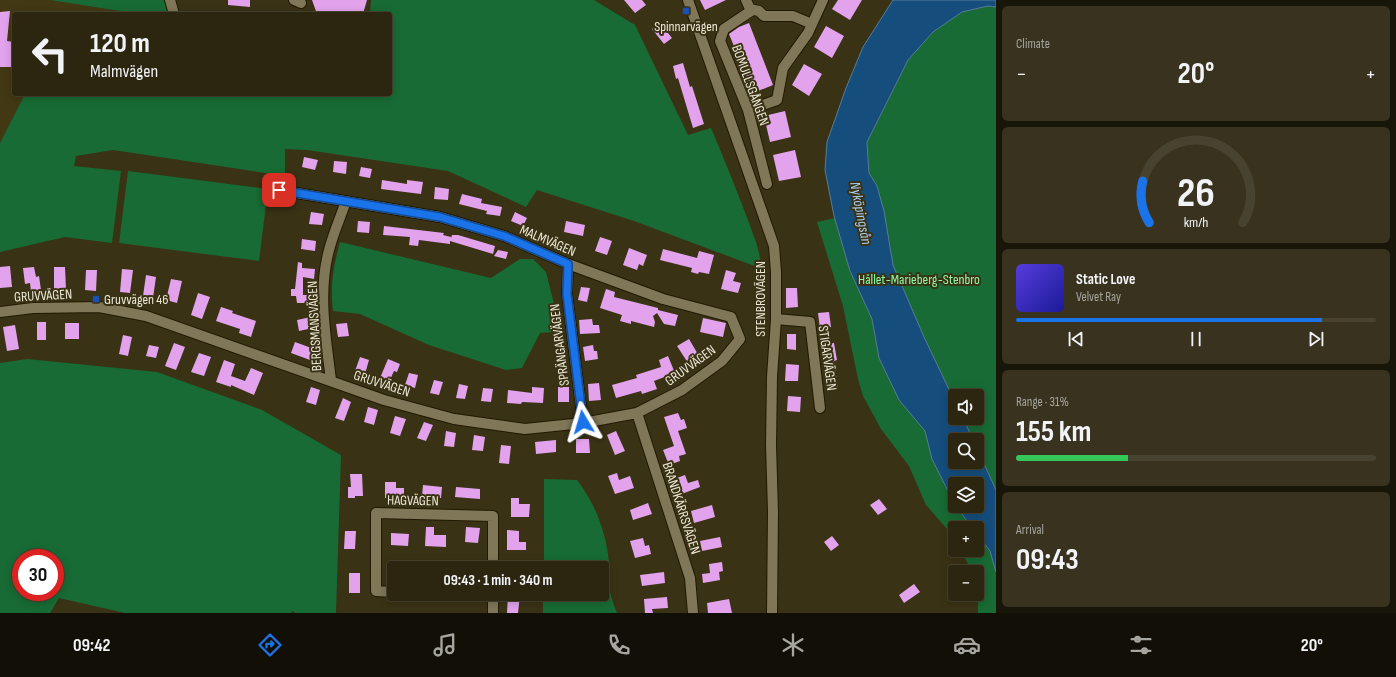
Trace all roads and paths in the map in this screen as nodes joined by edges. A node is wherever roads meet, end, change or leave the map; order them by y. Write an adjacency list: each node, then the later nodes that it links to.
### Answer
1 (170, 0): 5 (street)
2 (688, 0): 13 (street, STENBROVÄGEN)
3 (823, 0): 6 (street)
4 (748, 5): 6 (street, BOMULLSGÅNGEN); 7 (street, BOMULLSGÅNGEN)
5 (173, 12)
6 (812, 24): 7 (street)
7 (748, 110): 8 (street, BOMULLSGÅNGEN)
8 (767, 184)
9 (279, 190): 10 (street, MALMVÄGEN)
10 (346, 201): 11 (street, MALMVÄGEN); 15 (street, BERGSMANSVÄGEN)
11 (568, 264): 14 (street, MALMVÄGEN); 18 (street, SPRÄNGARVÄGEN)
12 (0, 312): 15 (street, GRUVVÄGEN)
13 (776, 319): 16 (street, STIGARVÄGEN); 24 (street, STENBROVÄGEN)
14 (740, 339): 17 (street, GRUVVÄGEN)
15 (331, 380): 18 (street, GRUVVÄGEN)
16 (820, 408)
17 (636, 413): 18 (street, GRUVVÄGEN); 23 (street, BRANDKÄRRSVÄGEN)
18 (583, 422)
19 (493, 561): 20 (street, HAGVÄGEN)
20 (387, 592)
21 (493, 601): 22 (street)
22 (493, 613)
23 (694, 613)
24 (772, 613)

